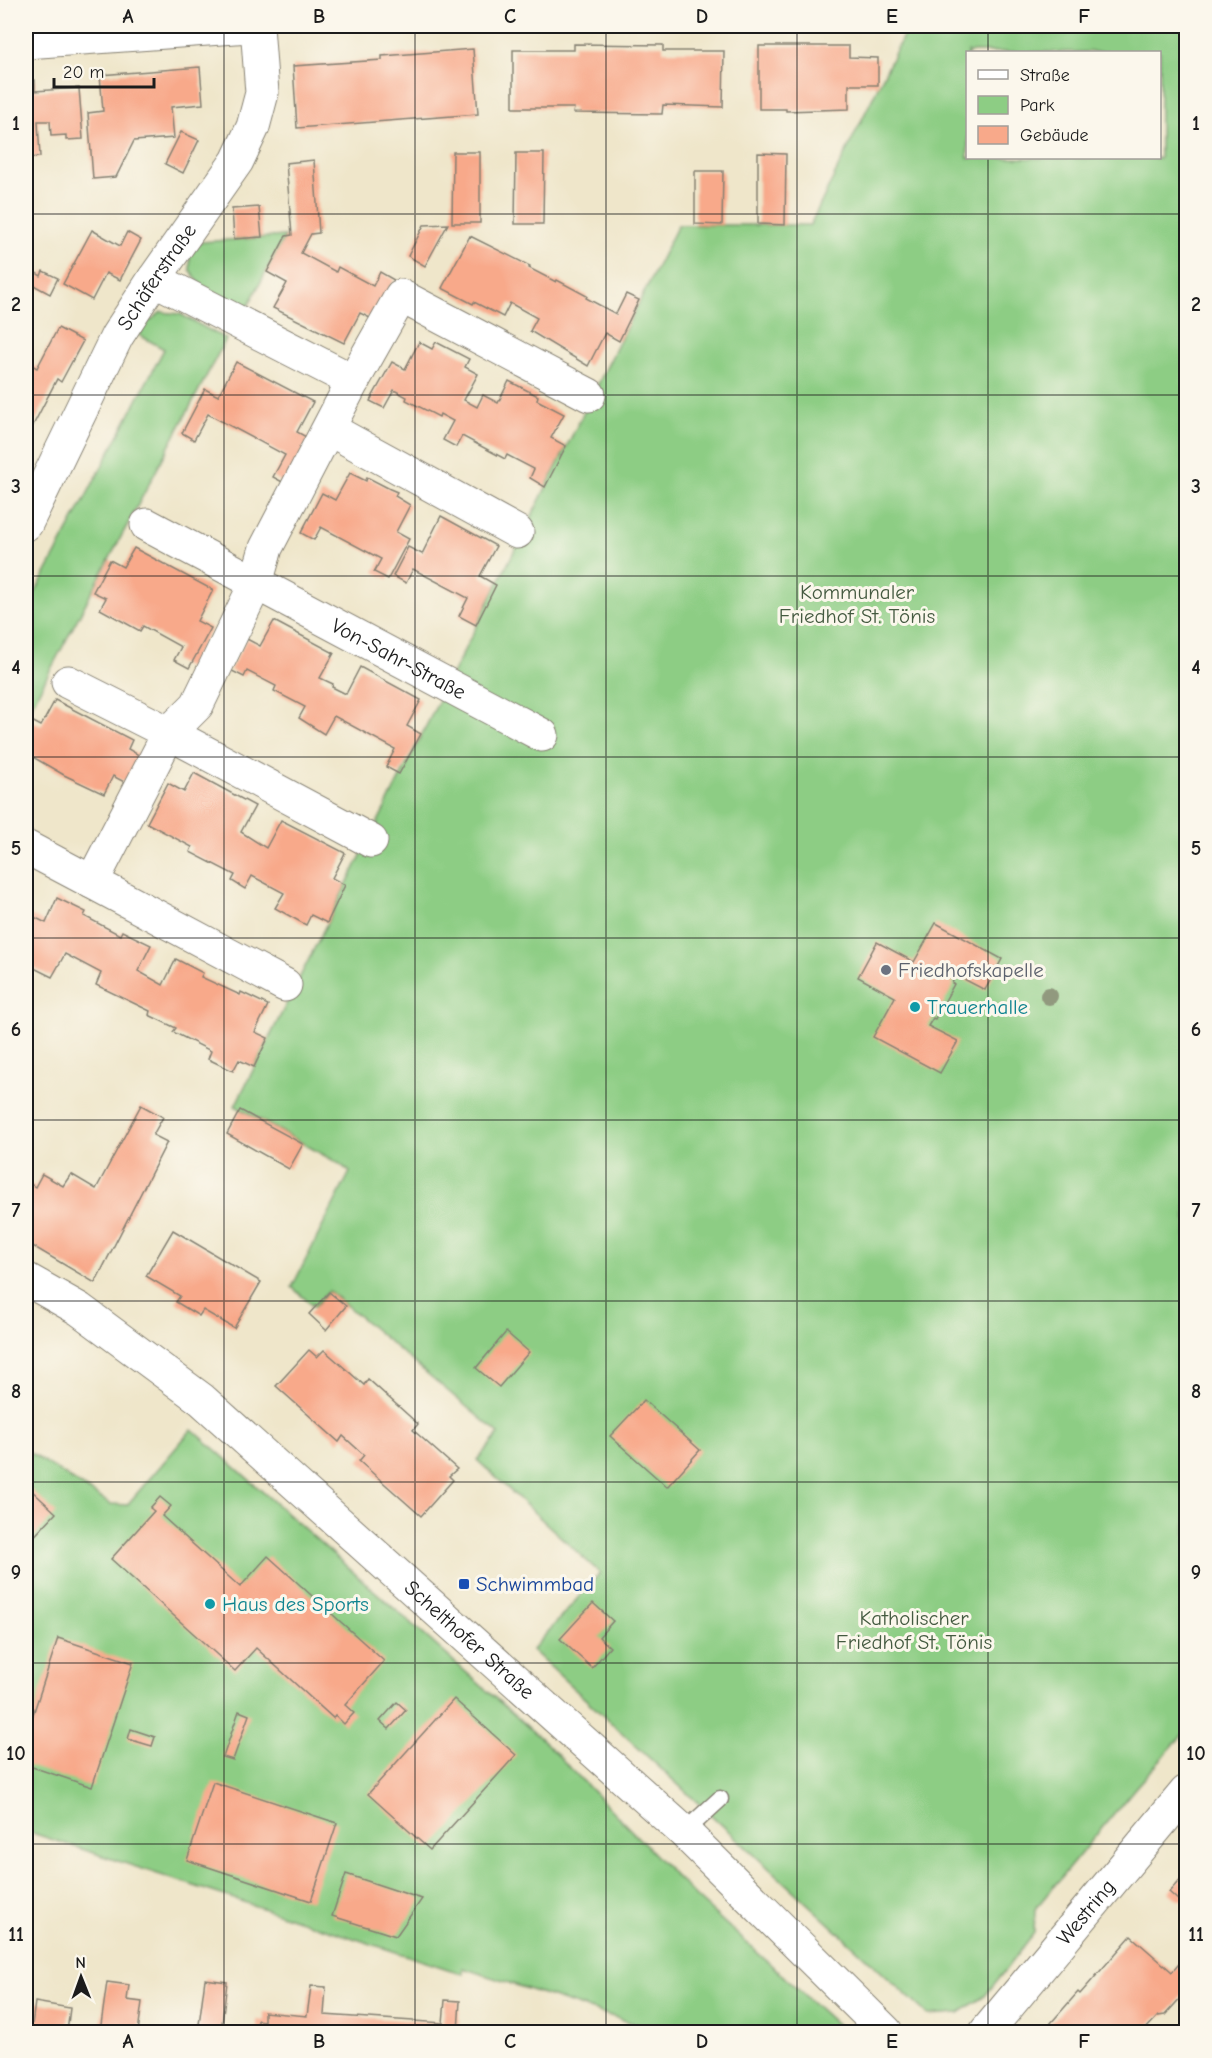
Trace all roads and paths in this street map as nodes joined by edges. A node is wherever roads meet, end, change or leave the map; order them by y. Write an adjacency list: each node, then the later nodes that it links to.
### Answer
1 (249, 26): 3 (street)
2 (257, 26): 4 (street, Schäferstraße)
3 (26, 42)
4 (154, 279): 5 (street); 8 (street, Schäferstraße)
5 (353, 381): 6 (street); 7 (street)
6 (589, 395)
7 (329, 429): 10 (street); 11 (street)
8 (26, 524)
9 (147, 525): 11 (street, Von-Sahr-Straße)
10 (517, 532)
11 (256, 583): 13 (street); 14 (street, Von-Sahr-Straße)
12 (68, 682): 13 (street)
13 (169, 733): 15 (street); 17 (street)
14 (542, 735)
15 (371, 841)
16 (26, 847): 17 (street)
17 (92, 882): 18 (street)
18 (285, 985)
19 (26, 1279): 22 (street, Schelthofer Straße)
20 (1186, 1792): 24 (street, Westring)
21 (720, 1799): 22 (lane)
22 (684, 1832): 23 (street, Schelthofer Straße)
23 (886, 2032)
24 (986, 2032)

